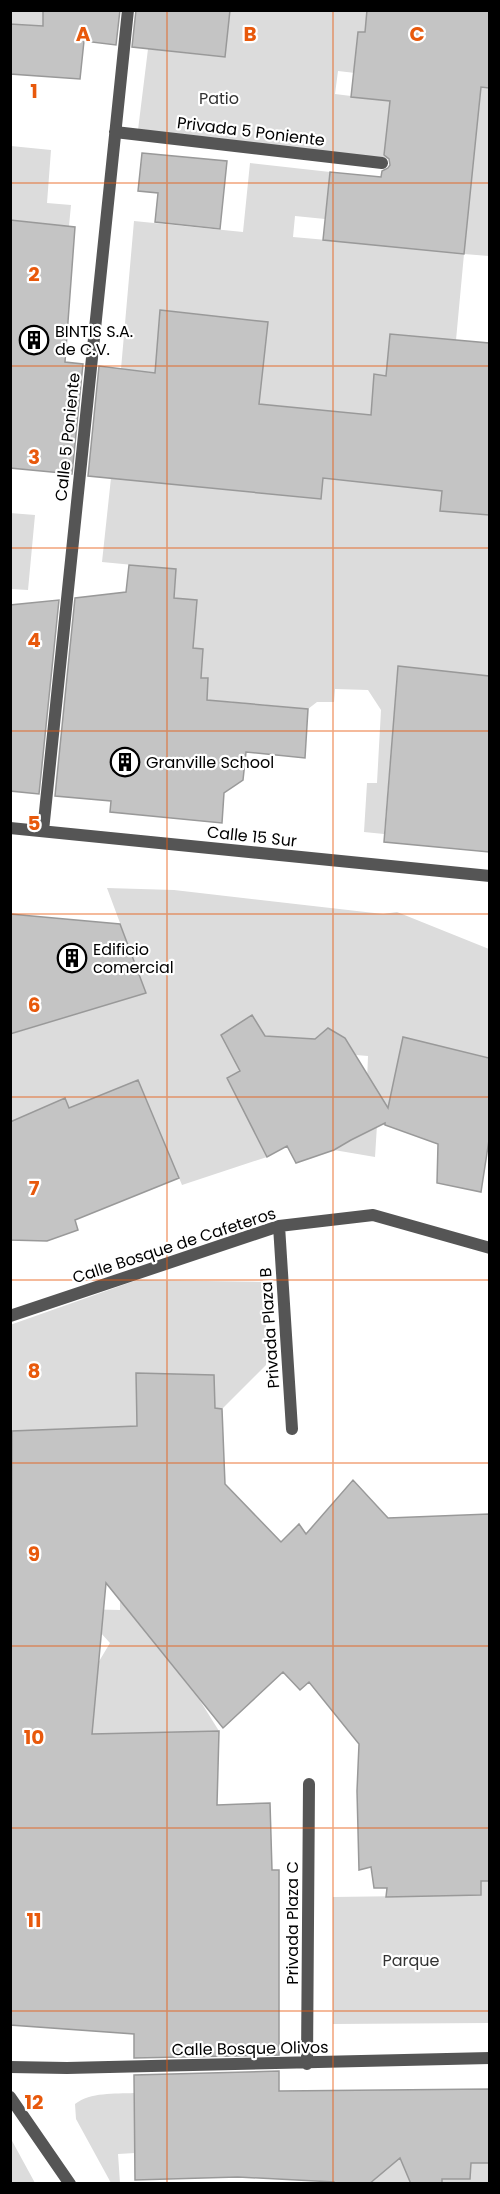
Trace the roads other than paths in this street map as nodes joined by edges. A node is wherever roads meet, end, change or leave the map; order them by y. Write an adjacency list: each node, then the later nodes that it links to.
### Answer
1 (128, 10): 2 (street, Calle 5 Poniente)
2 (115, 132): 3 (street, Privada 5 Poniente); 5 (street, Calle 5 Poniente)
3 (382, 162)
4 (10, 828): 5 (street, Calle 15 Sur)
5 (43, 831): 6 (street, Calle 15 Sur)
6 (489, 876)
7 (279, 1226): 8 (street, Calle Bosque de Cafeteros); 9 (street, Calle Bosque de Cafeteros); 10 (street, Privada Plaza B)
8 (489, 1248)
9 (10, 1316)
10 (292, 1429)
11 (309, 1784): 13 (street, Privada Plaza C)
12 (489, 2058): 13 (street, Calle Bosque Olivos)
13 (307, 2064): 14 (street, Calle Bosque Olivos)
14 (10, 2067)
15 (10, 2097): 16 (street)
16 (70, 2184)

